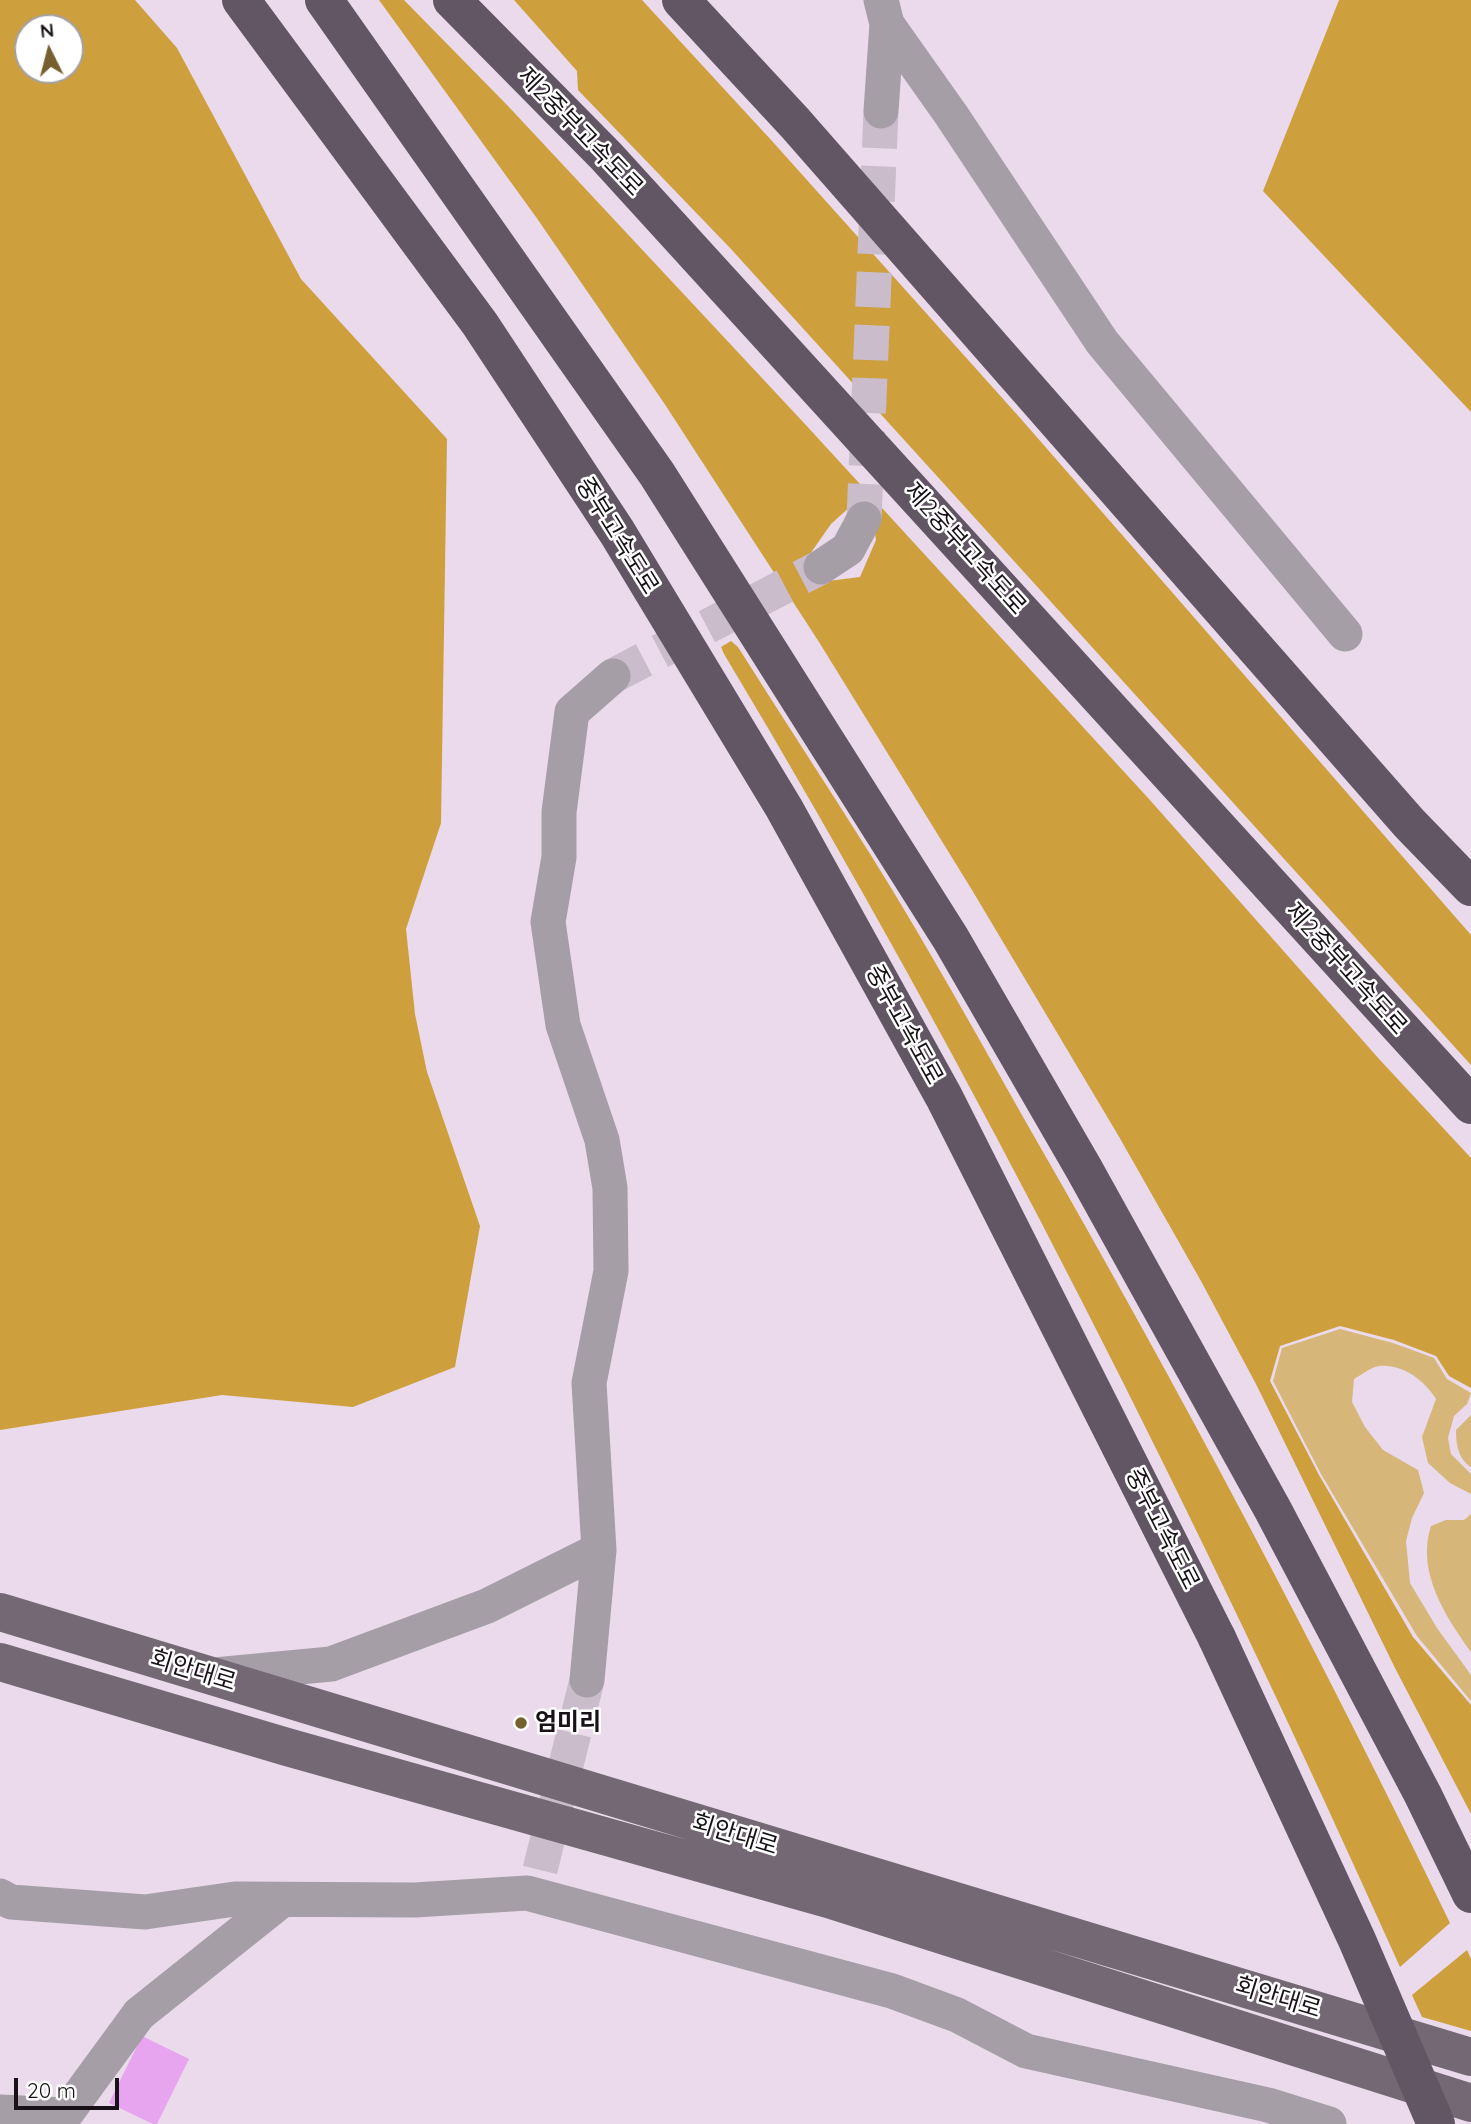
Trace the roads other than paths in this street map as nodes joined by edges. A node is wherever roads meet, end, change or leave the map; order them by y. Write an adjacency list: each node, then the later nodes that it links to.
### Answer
1 (241, 0): 25 (highway, 중부고속도로, bridge)
2 (324, 0): 18 (highway)
3 (452, 0): 12 (highway, 제2중부고속도로)
4 (681, 0): 11 (highway)
5 (884, 12): 6 (street); 9 (street)
6 (881, 111)
7 (864, 519): 8 (street)
8 (821, 567)
9 (1345, 634)
10 (613, 676): 13 (street)
11 (1471, 887)
12 (1471, 1105)
13 (599, 1550): 16 (street); 17 (street)
14 (0, 1612): 16 (main road, 회안대로)
15 (0, 1662): 22 (main road, 회안대로)
16 (207, 1676): 21 (main road, 회안대로)
17 (587, 1680)
18 (1471, 1894)
19 (0, 1896): 20 (street)
20 (282, 1900): 23 (street); 24 (street)
21 (1471, 2057)
22 (1471, 2103)
23 (0, 2112)
24 (1329, 2124)
25 (1436, 2124)

